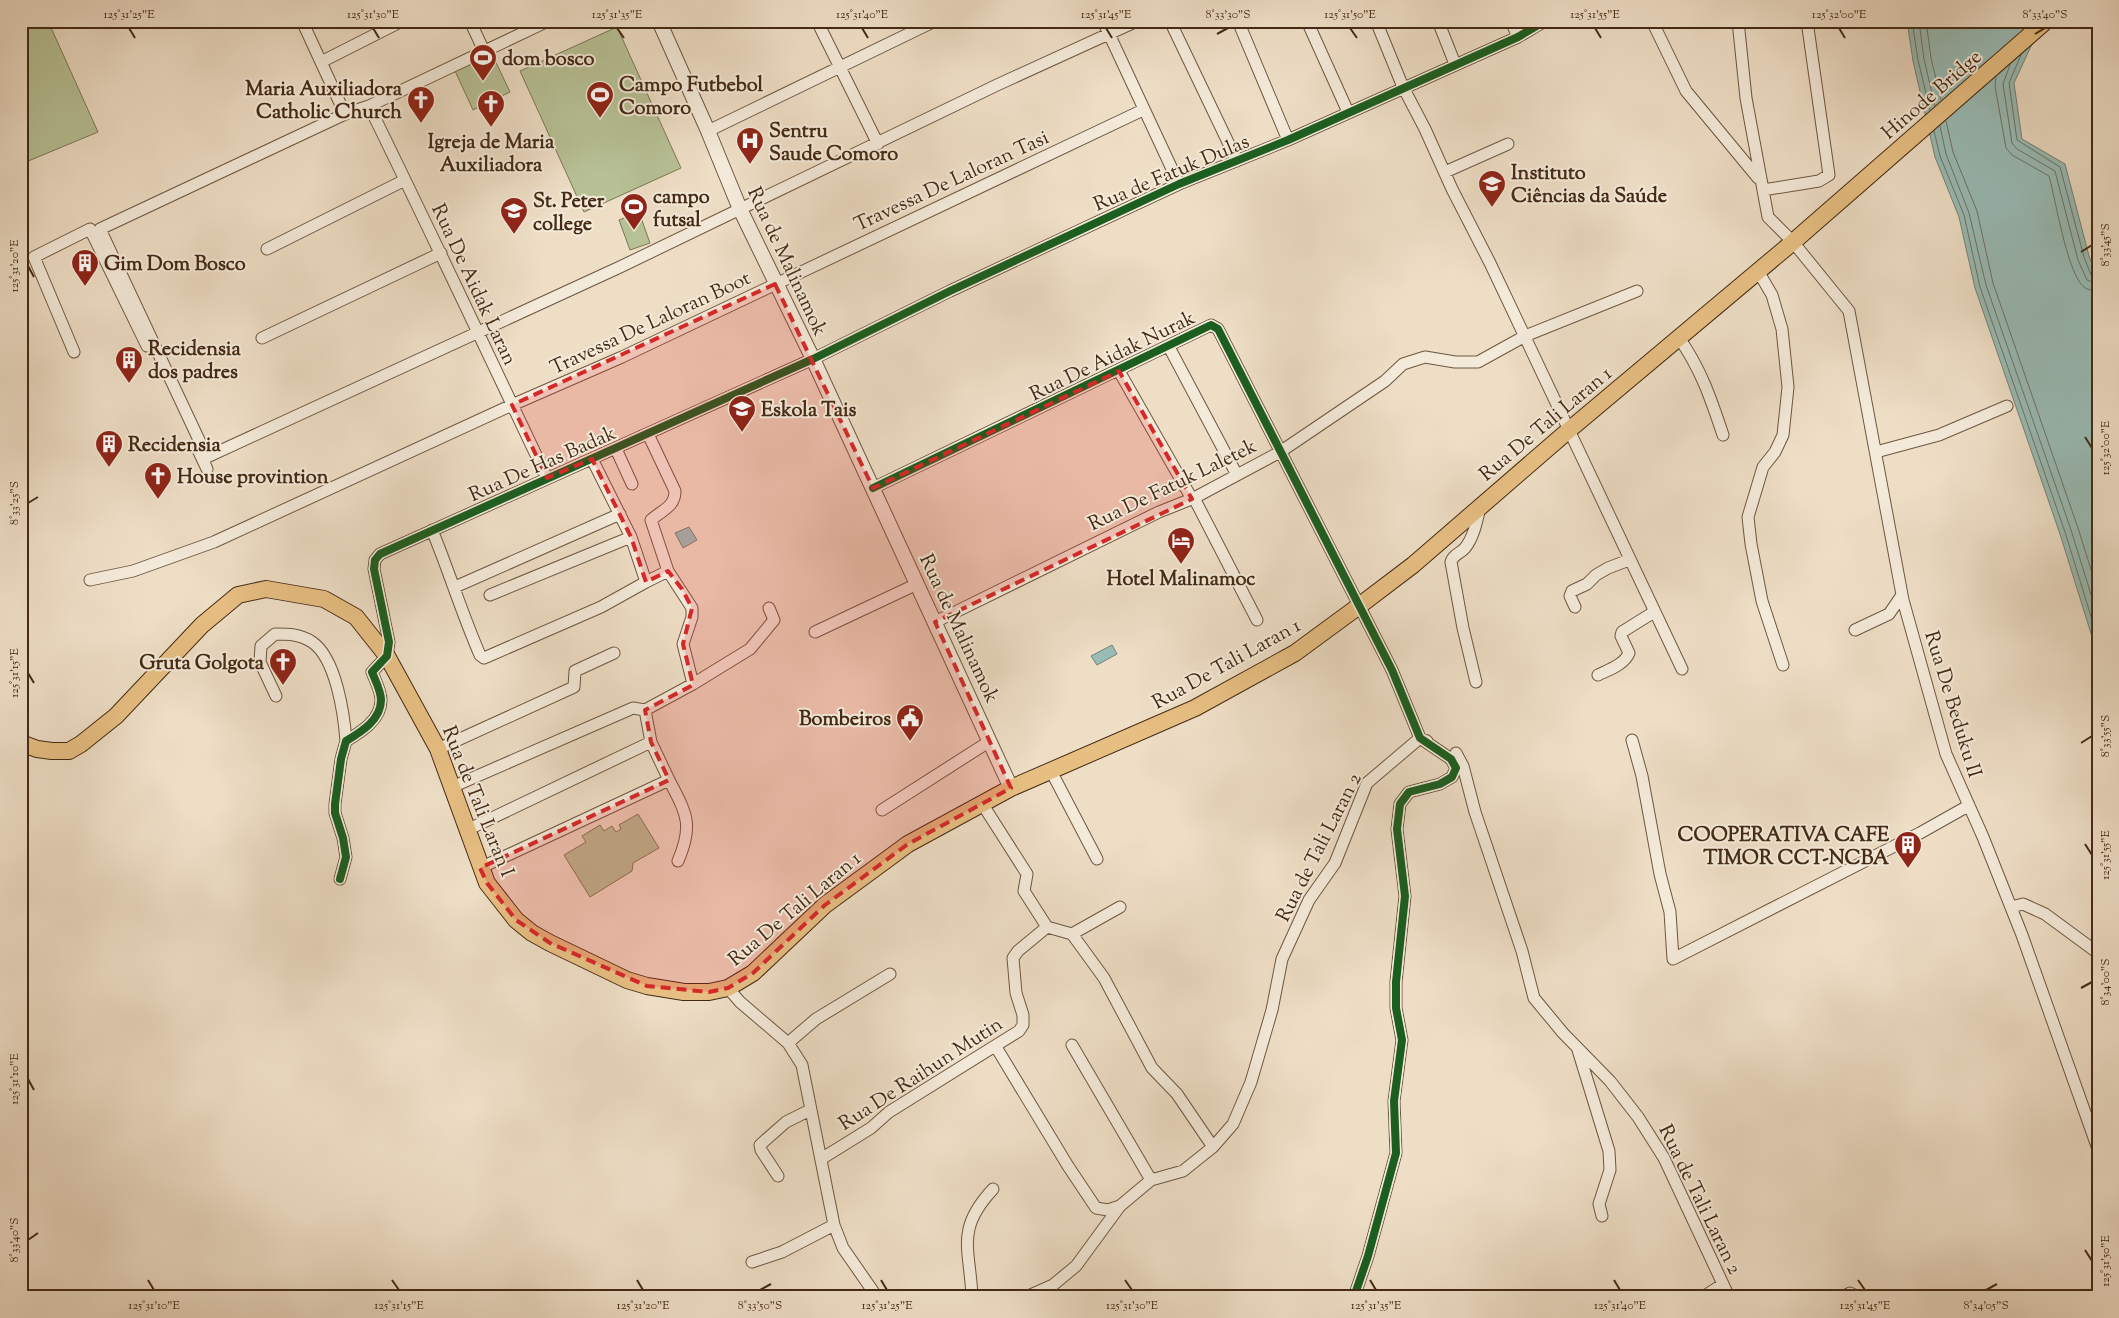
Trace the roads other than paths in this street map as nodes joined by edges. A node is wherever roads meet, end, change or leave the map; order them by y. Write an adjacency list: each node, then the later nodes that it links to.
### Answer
1 (302, 21): 24 (street)
2 (402, 21): 24 (street)
3 (470, 21): 23 (street)
4 (548, 21): 23 (street)
5 (659, 21): 32 (street, Rua de Malinamok)
6 (817, 21): 26 (street)
7 (935, 21): 26 (street)
8 (1103, 21): 21 (street)
9 (1138, 21): 21 (street)
10 (1170, 21): 36 (street)
11 (1238, 21): 33 (street)
12 (1307, 21): 30 (street)
13 (1376, 21): 27 (street)
14 (1438, 21): 25 (street)
15 (1511, 21): 22 (street)
16 (1545, 21): 22 (street, Rua de Fatuk Dulas)
17 (1652, 21): 40 (street)
18 (1738, 21): 40 (street)
19 (1807, 21): 40 (street)
20 (2046, 21): 41 (main road, Hinode Bridge)
21 (1109, 35): 29 (street); 34 (street)
22 (1518, 37): 25 (street, Rua de Fatuk Dulas)
23 (484, 51): 28 (street)
24 (320, 62): 31 (street)
25 (1455, 64): 27 (street, Rua de Fatuk Dulas)
26 (838, 67): 32 (street); 34 (street)
27 (1403, 87): 30 (street, Rua de Fatuk Dulas); 37 (street)
28 (369, 106): 31 (street); 38 (street, Rua De Aidak Laran)
29 (1143, 110): 39 (street); 47 (street, Travessa De Laloran Tasi)
30 (1348, 112): 33 (street, Rua de Fatuk Dulas)
31 (345, 114): 49 (street)
32 (708, 130): 42 (street, Rua de Malinamok)
33 (1288, 140): 36 (street, Rua de Fatuk Dulas)
34 (878, 144): 42 (street)
35 (1508, 144): 37 (street)
36 (1237, 161): 39 (street, Rua de Fatuk Dulas)
37 (1445, 172): 50 (street)
38 (405, 180): 44 (street); 45 (street, Rua De Aidak Laran)
39 (1179, 184): 55 (street, Rua de Fatuk Dulas)
40 (1762, 185): 43 (street)
41 (1843, 198): 43 (main road, Rua De Tali Laran 1)
42 (740, 209): 47 (street, Rua de Malinamok); 49 (street)
43 (1793, 242): 46 (main road, Rua De Tali Laran 1); 64 (street, Rua De Beduku II)
44 (268, 249)
45 (441, 253): 49 (street, Rua De Aidak Laran); 51 (street)
46 (1758, 271): 52 (main road, Rua De Tali Laran 1); 94 (street)
47 (775, 284): 55 (street, Rua de Malinamok); 57 (street, Travessa De Laloran Boot)
48 (1637, 290): 50 (street, Rua De Fatuk Laletek)
49 (478, 331): 57 (street, Rua De Aidak Laran)
50 (1525, 336): 59 (street); 63 (street, Rua De Fatuk Laletek)
51 (262, 338)
52 (1680, 338): 59 (main road, Rua De Tali Laran 1); 61 (street)
53 (1168, 347): 56 (street, Rua De Aidak Nurak); 63 (street, Rua De Aidak Nurak); 67 (street)
54 (74, 352): 66 (street)
55 (813, 359): 60 (street, Rua De Has Badak); 70 (street, Rua de Malinamok)
56 (1119, 371): 70 (street, Rua De Aidak Nurak); 71 (street)
57 (512, 405): 68 (street, Rua De Aidak Laran); 78 (street, Travessa De Laloran Boot)
58 (2007, 406): 64 (street)
59 (1569, 430): 72 (main road, Rua De Tali Laran 1); 76 (street)
60 (648, 434): 62 (street, Rua De Has Badak); 77 (street)
61 (1723, 435)
62 (616, 448): 65 (street, Rua De Has Badak); 69 (street)
63 (1280, 452): 67 (street, Rua De Fatuk Laletek); 84 (street, Rua De Aidak Nurak)
64 (1876, 452): 83 (street, Rua De Beduku II)
65 (592, 459): 68 (street, Rua De Has Badak); 73 (street)
66 (207, 469)
67 (1236, 475): 71 (street, Rua De Fatuk Laletek)
68 (547, 478): 74 (street, Rua De Has Badak)
69 (632, 484)
70 (873, 488): 80 (street, Rua de Malinamok)
71 (1193, 498): 88 (street); 89 (street, Rua De Fatuk Laletek)
72 (1480, 507): 84 (main road, Rua De Tali Laran 1); 97 (street)
73 (620, 514): 75 (street); 81 (street)
74 (432, 530): 81 (street); 93 (street, Rua De Has Badak)
75 (631, 537): 79 (street); 82 (street)
76 (1629, 560): 85 (street); 87 (street)
77 (668, 570): 79 (street); 98 (street)
78 (90, 580)
79 (646, 582): 81 (street)
80 (917, 584): 89 (street, Rua de Malinamok); 91 (street)
81 (455, 587)
82 (490, 595)
83 (1902, 595): 90 (street); 113 (street, Rua De Beduku II)
84 (1359, 606): 101 (street, Rua De Aidak Nurak); 108 (main road, Rua De Tali Laran 1)
85 (1575, 607)
86 (769, 608): 98 (street)
87 (1654, 612): 95 (street); 96 (street)
88 (1257, 620)
89 (934, 622): 104 (street, Rua de Malinamok)
90 (1855, 630)
91 (815, 632)
92 (614, 653): 107 (street)
93 (387, 656): 103 (street); 106 (main road, Rua de Tali Laran I); 107 (main road, Rua de Tali Laran I)
94 (1783, 665)
95 (1682, 669)
96 (1598, 675)
97 (1476, 682)
98 (693, 684): 100 (street)
99 (276, 696): 103 (street)
100 (645, 710): 105 (street); 110 (street)
101 (1420, 738): 129 (street, Rua de Tali Laran 2); 132 (street, Rua de Tali Laran 2); 146 (street)
102 (1632, 740): 113 (street)
103 (346, 741): 119 (street)
104 (990, 741): 111 (street, Rua de Malinamok); 114 (street)
105 (651, 742): 109 (street); 115 (street)
106 (21, 743)
107 (438, 749): 110 (main road, Rua de Tali Laran I)
108 (1052, 771): 111 (main road, Rua De Tali Laran 1); 116 (street)
109 (669, 780): 117 (street); 118 (street)
110 (452, 788): 115 (main road, Rua de Tali Laran I)
111 (1011, 788): 112 (main road, Rua De Tali Laran 1)
112 (983, 805): 122 (street); 126 (main road, Rua De Tali Laran 1)
113 (1968, 806): 121 (street, Rua De Beduku II)
114 (882, 810)
115 (467, 830): 118 (main road, Rua de Tali Laran I)
116 (1097, 859)
117 (678, 861)
118 (480, 868): 126 (main road, Rua de Tali Laran I)
119 (340, 879)
120 (1120, 906): 123 (street)
121 (2011, 907): 124 (street); 133 (street, Rua De Beduku II)
122 (1047, 926): 123 (street); 130 (street, Rua De Raihun Mutin)
123 (1072, 934): 132 (street)
124 (2098, 953)
125 (890, 974): 127 (street)
126 (728, 988): 127 (street)
127 (788, 1042): 131 (street)
128 (1072, 1045): 136 (street)
129 (1576, 1046): 139 (street); 142 (street, Rua de Tali Laran 2)
130 (996, 1047): 134 (street, Rua De Raihun Mutin); 138 (street)
131 (810, 1110): 134 (street); 135 (street)
132 (1213, 1147): 136 (street, Rua de Tali Laran 2)
133 (2098, 1149)
134 (821, 1159): 140 (street)
135 (778, 1176)
136 (1151, 1180): 138 (street, Rua de Tali Laran 2)
137 (994, 1189): 144 (street)
138 (1120, 1206): 145 (street, Rua de Tali Laran 2)
139 (1602, 1216)
140 (834, 1225): 141 (street); 143 (street)
141 (752, 1262)
142 (1722, 1285): 147 (street); 148 (street, Rua de Tali Laran 2)
143 (877, 1297)
144 (972, 1297)
145 (1026, 1297)
146 (1354, 1297)
147 (1703, 1297)
148 (1729, 1297)
149 (1843, 1297): 150 (street)
150 (1858, 1297)

